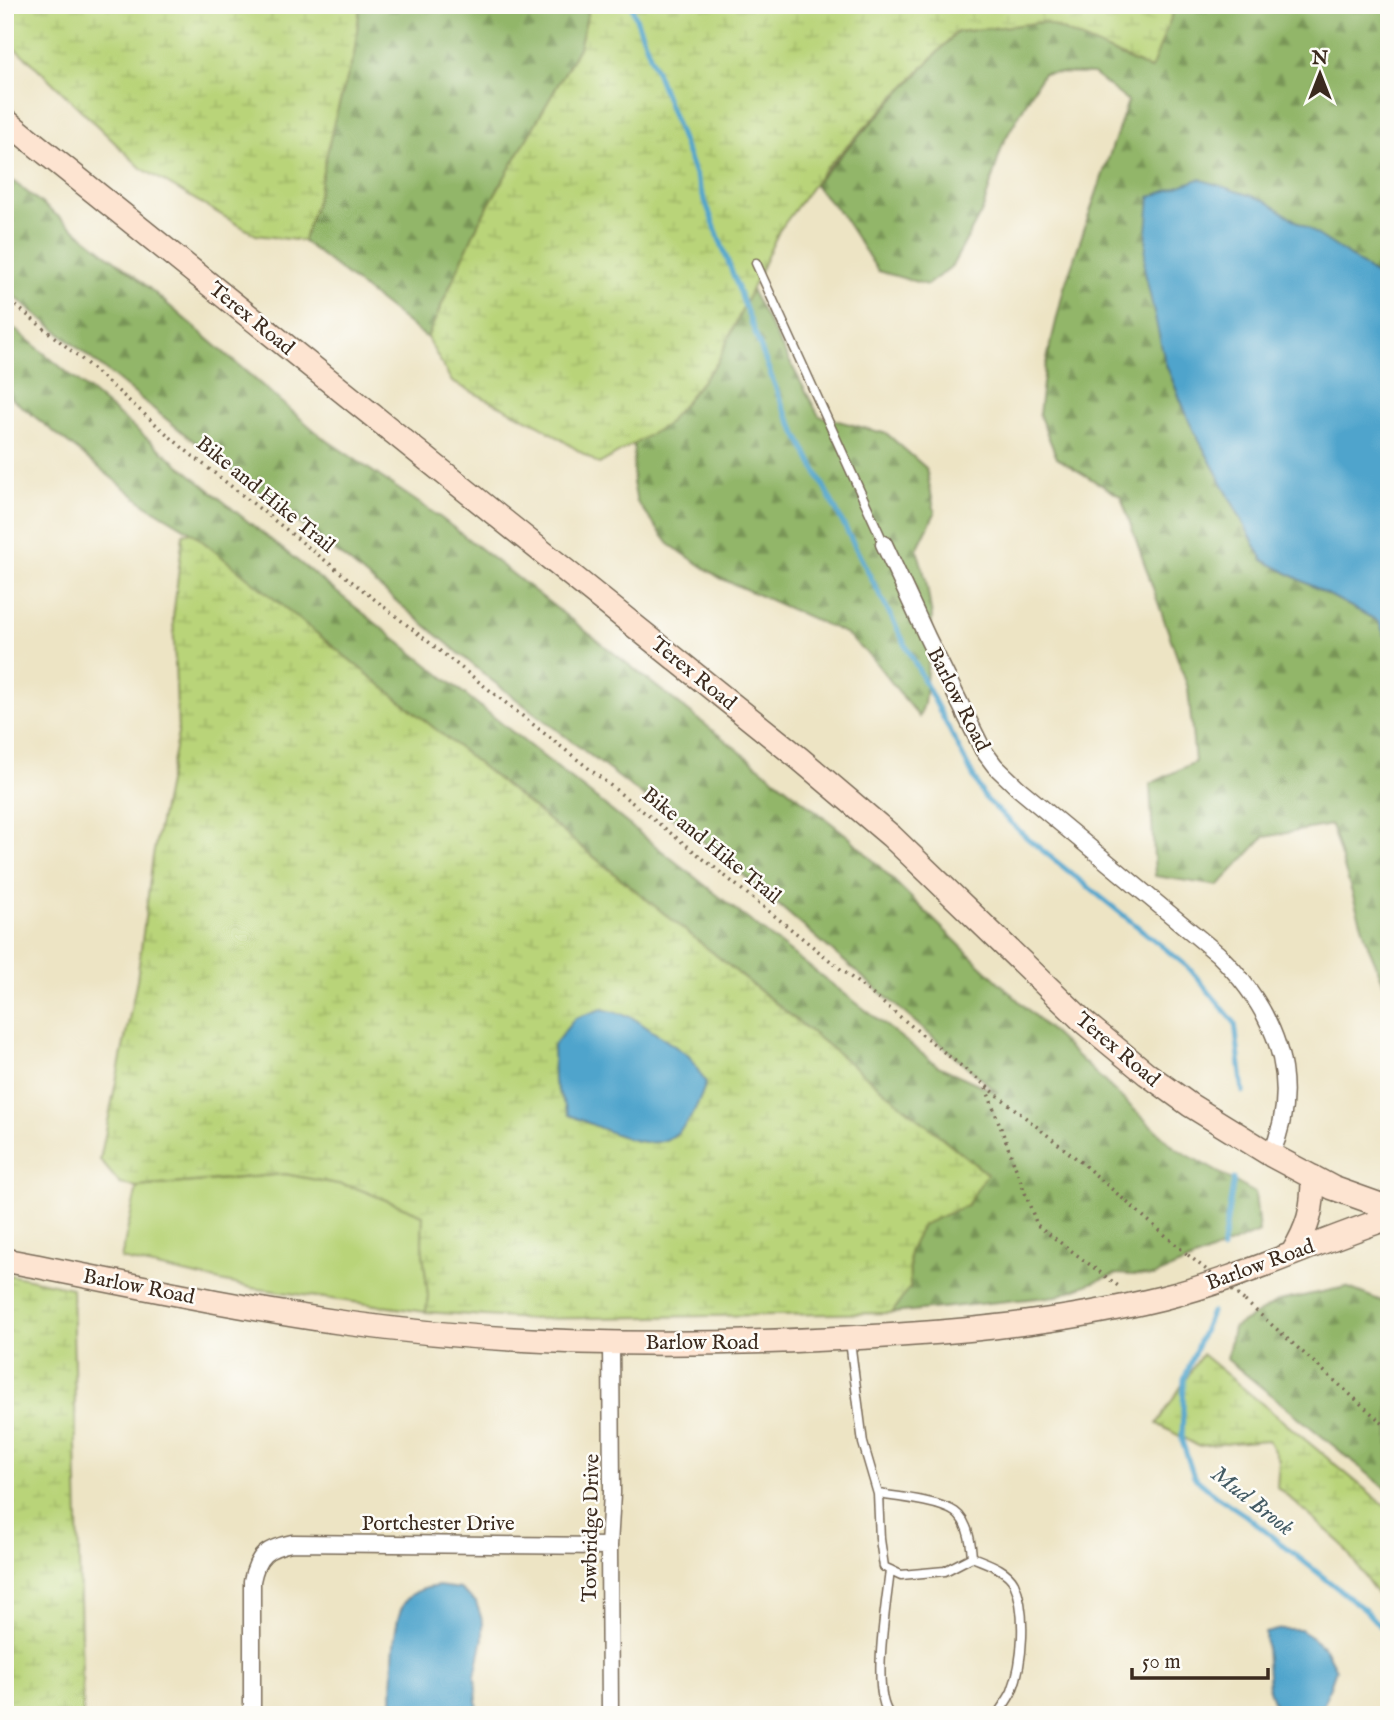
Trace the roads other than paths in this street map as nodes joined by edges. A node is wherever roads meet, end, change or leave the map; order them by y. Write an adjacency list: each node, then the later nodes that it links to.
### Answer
1 (5, 120): 4 (main road, Terex Road)
2 (757, 263): 3 (lane)
3 (884, 544): 4 (street, Barlow Road)
4 (1271, 1155): 5 (main road, Terex Road)
5 (1313, 1177): 6 (main road, Terex Road); 8 (main road)
6 (1389, 1208)
7 (1389, 1217): 8 (main road, Barlow Road)
8 (1292, 1254): 10 (main road, Barlow Road)
9 (5, 1260): 11 (main road, Barlow Road)
10 (850, 1338): 11 (main road, Barlow Road); 12 (lane)
11 (611, 1342): 13 (street, Towbridge Drive)
12 (878, 1494): 14 (lane); 15 (lane)
13 (609, 1546): 16 (street, Portchester Drive); 17 (street, Towbridge Drive)
14 (972, 1557): 15 (lane); 19 (lane)
15 (890, 1570): 18 (lane)
16 (253, 1715)
17 (610, 1715)
18 (890, 1715)
19 (997, 1715)

